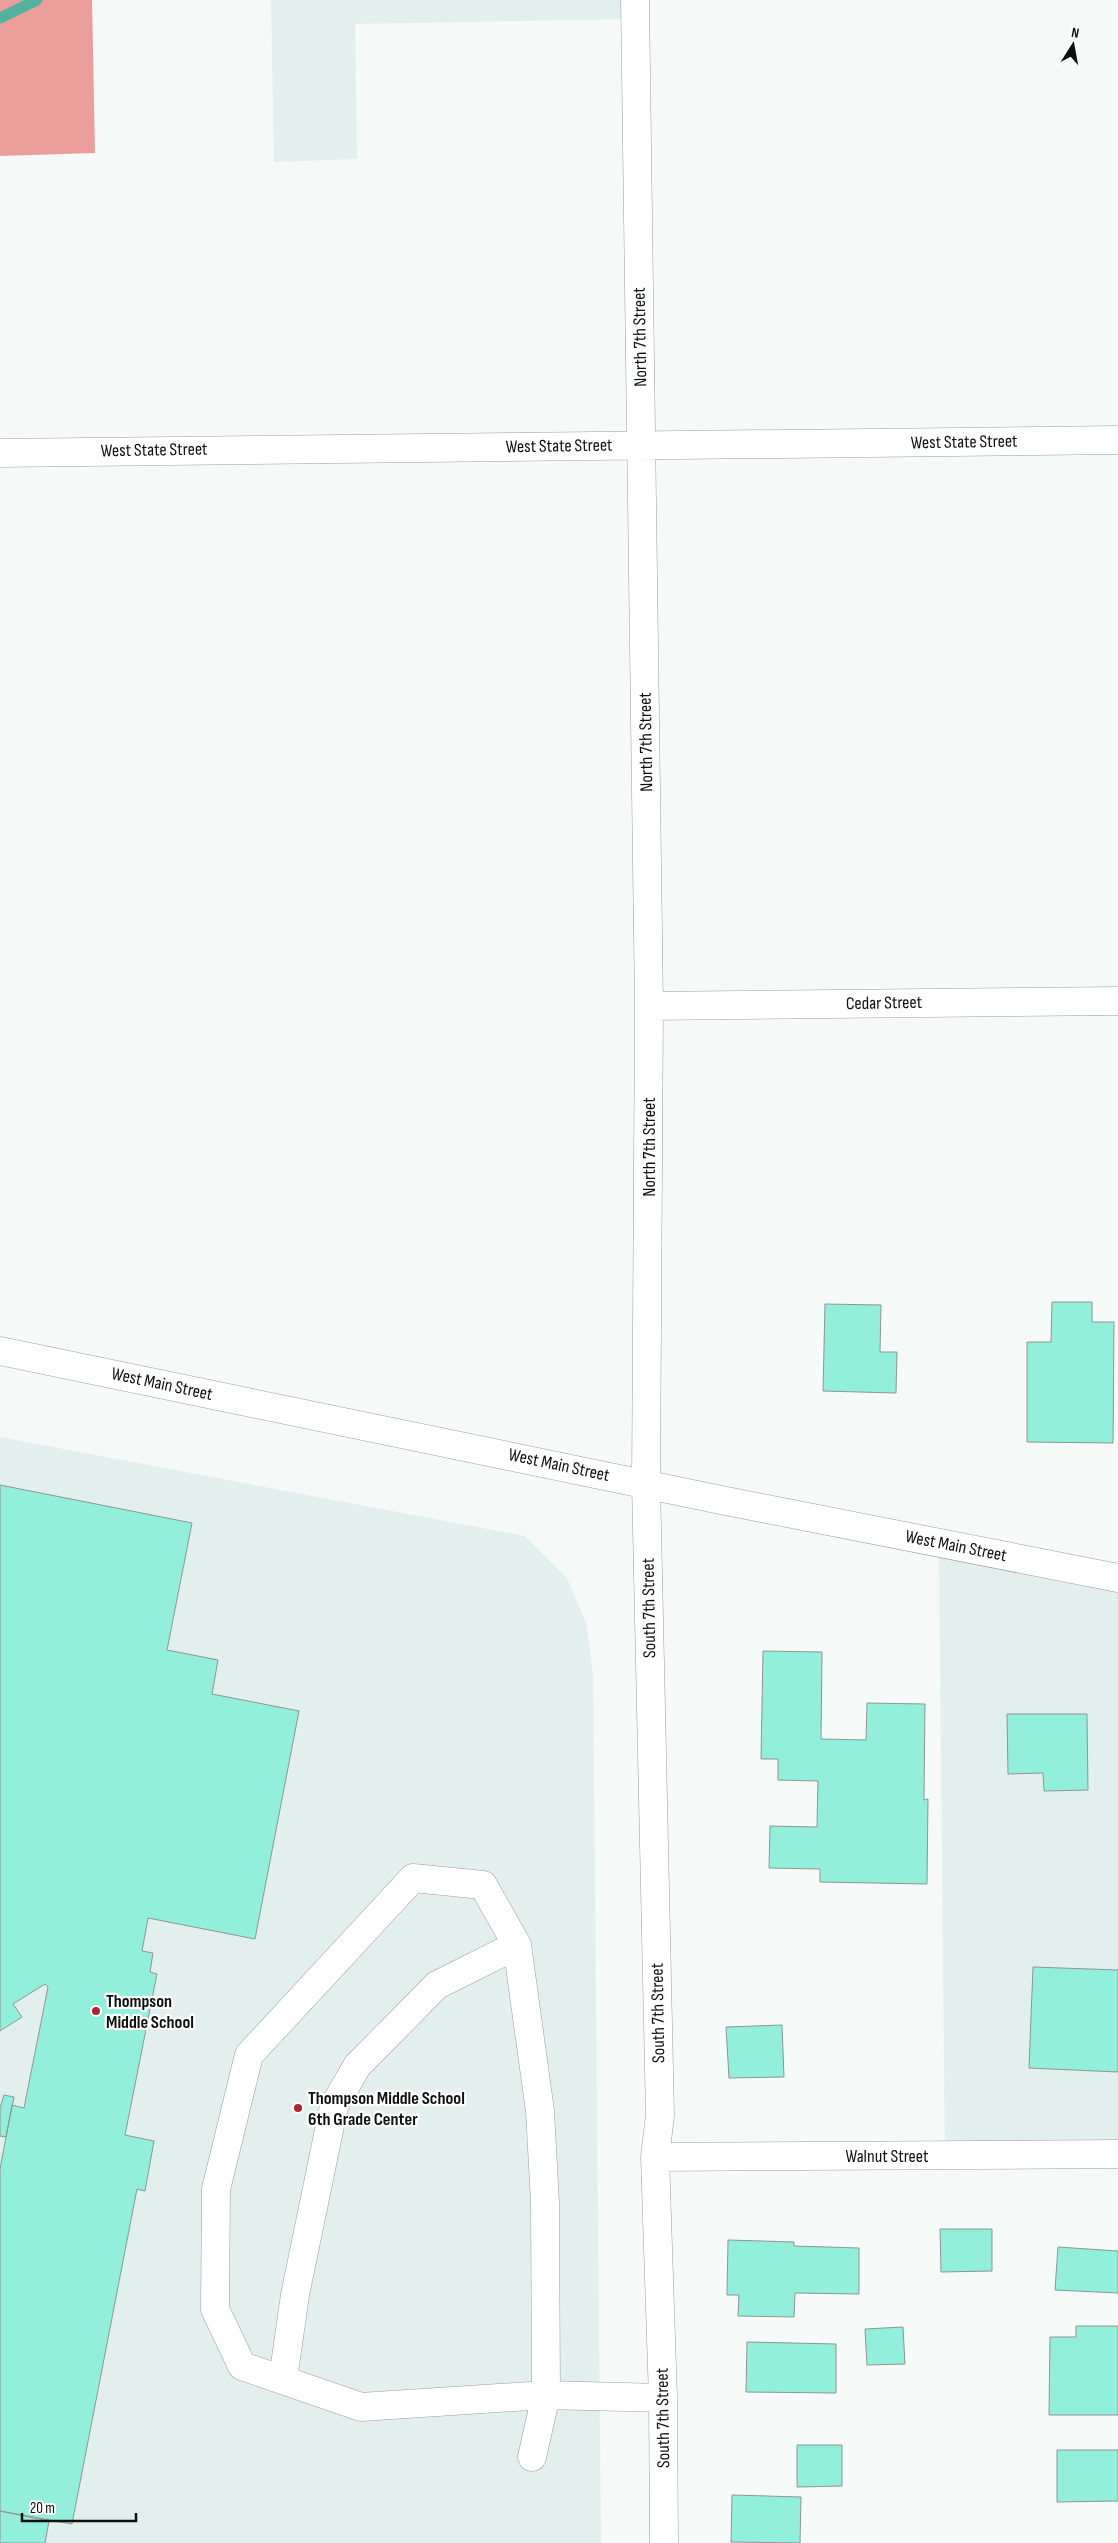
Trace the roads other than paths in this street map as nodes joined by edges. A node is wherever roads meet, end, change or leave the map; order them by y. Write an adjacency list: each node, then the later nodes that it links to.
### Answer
1 (635, 0): 3 (street, North 7th Street)
2 (1118, 440): 3 (street, West State Street)
3 (642, 445): 4 (street, West State Street); 6 (street, North 7th Street)
4 (0, 452)
5 (1118, 1001): 6 (street, Cedar Street)
6 (650, 1006): 8 (street, North 7th Street)
7 (0, 1351): 8 (street, West Main Street)
8 (646, 1483): 9 (street, West Main Street); 12 (street, South 7th Street)
9 (1118, 1578)
10 (517, 1945): 13 (street); 13 (street); 14 (street)
11 (1118, 2154): 12 (street, Walnut Street)
12 (655, 2157): 15 (street, South 7th Street)
13 (283, 2379): 14 (street)
14 (546, 2395): 15 (street); 16 (street)
15 (663, 2398): 17 (street, South 7th Street)
16 (532, 2457)
17 (664, 2543)

